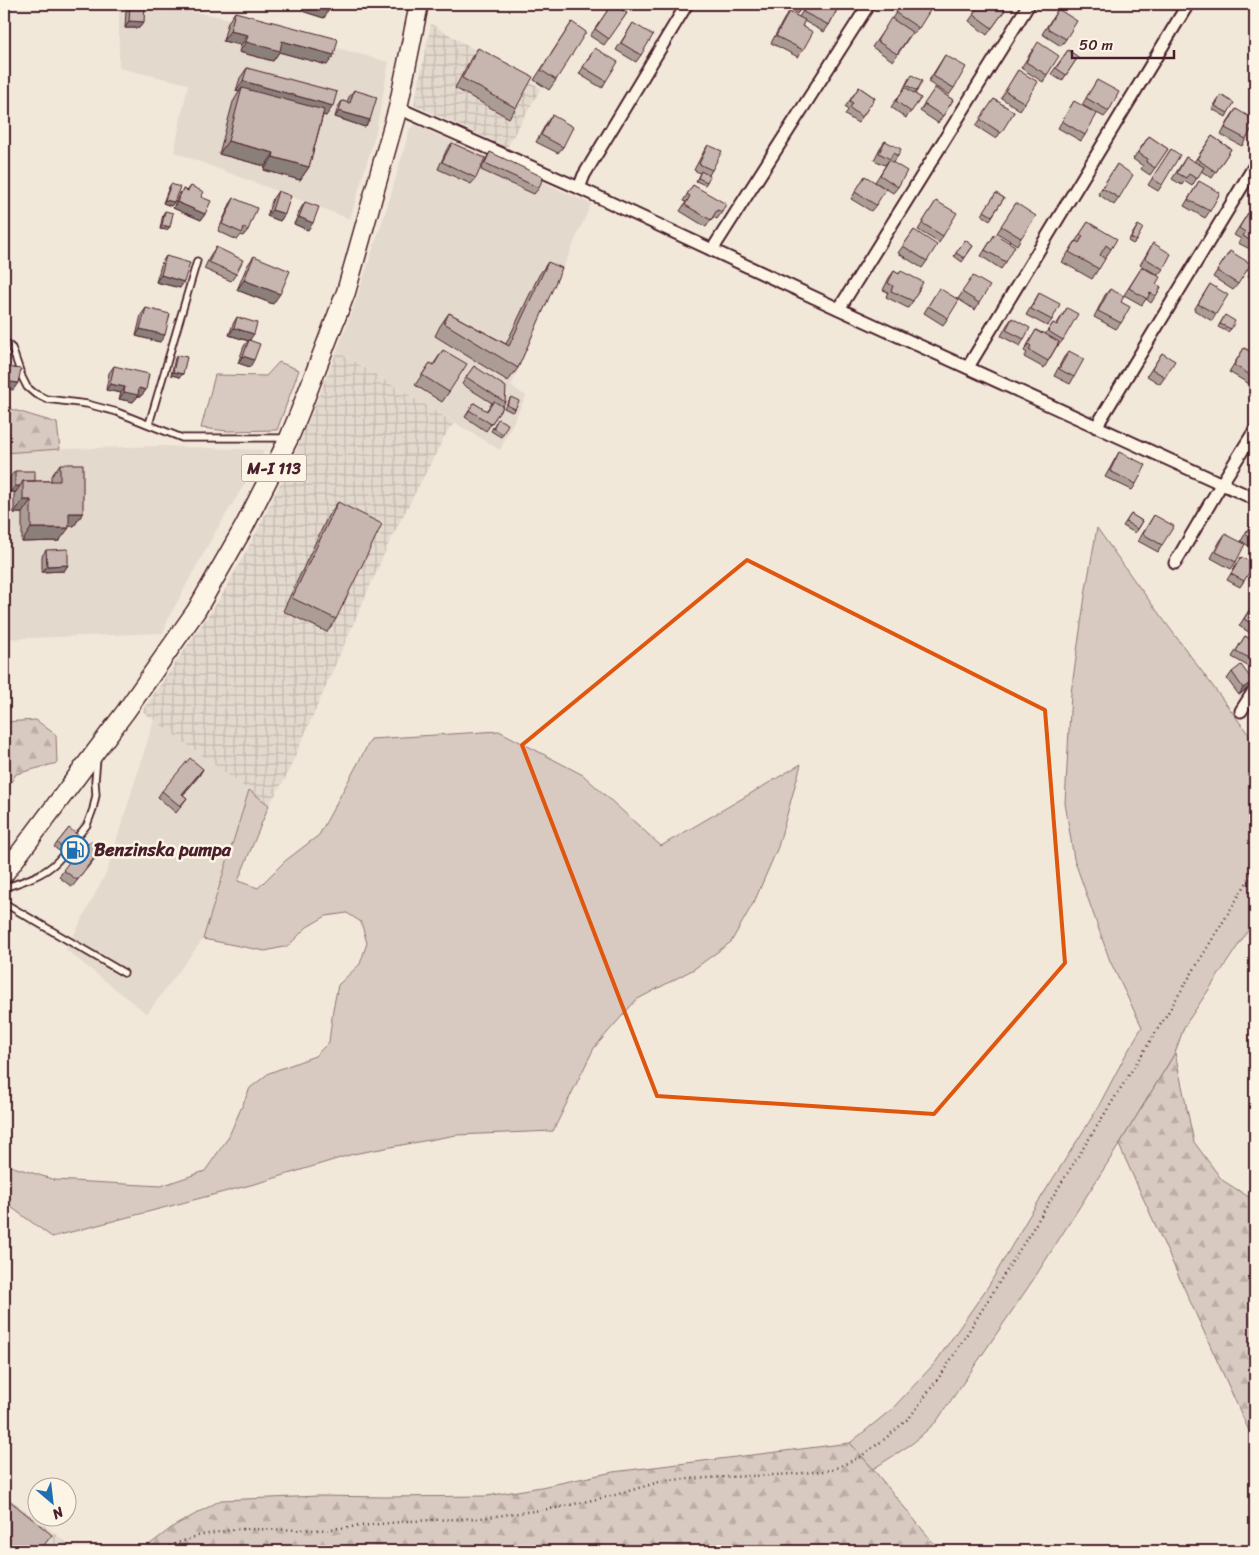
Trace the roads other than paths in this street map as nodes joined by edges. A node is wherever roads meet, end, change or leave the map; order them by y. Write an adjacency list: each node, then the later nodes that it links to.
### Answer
1 (419, 4): 6 (main road, M-I 113)
2 (687, 4): 8 (street)
3 (869, 4): 9 (street)
4 (1029, 4): 11 (street)
5 (1188, 4): 13 (street)
6 (398, 108): 8 (street); 17 (main road, M-I 113)
7 (1255, 165): 15 (street)
8 (579, 188): 9 (street)
9 (712, 250): 11 (street)
10 (197, 261): 14 (lane)
11 (839, 309): 13 (street)
12 (4, 341): 14 (lane)
13 (968, 367): 15 (street)
14 (149, 424): 17 (lane)
15 (1096, 427): 18 (street)
16 (1255, 430): 18 (street)
17 (289, 438): 23 (main road, M-I 113)
18 (1222, 483): 19 (street); 20 (street)
19 (1255, 499)
20 (1175, 563)
21 (1255, 689): 22 (street)
22 (1241, 711)
23 (98, 749): 24 (lane); 26 (main road, M-I 113)
24 (78, 836)
25 (62, 856): 27 (lane)
26 (4, 874)
27 (4, 888)
28 (4, 903): 29 (lane)
29 (124, 973)

